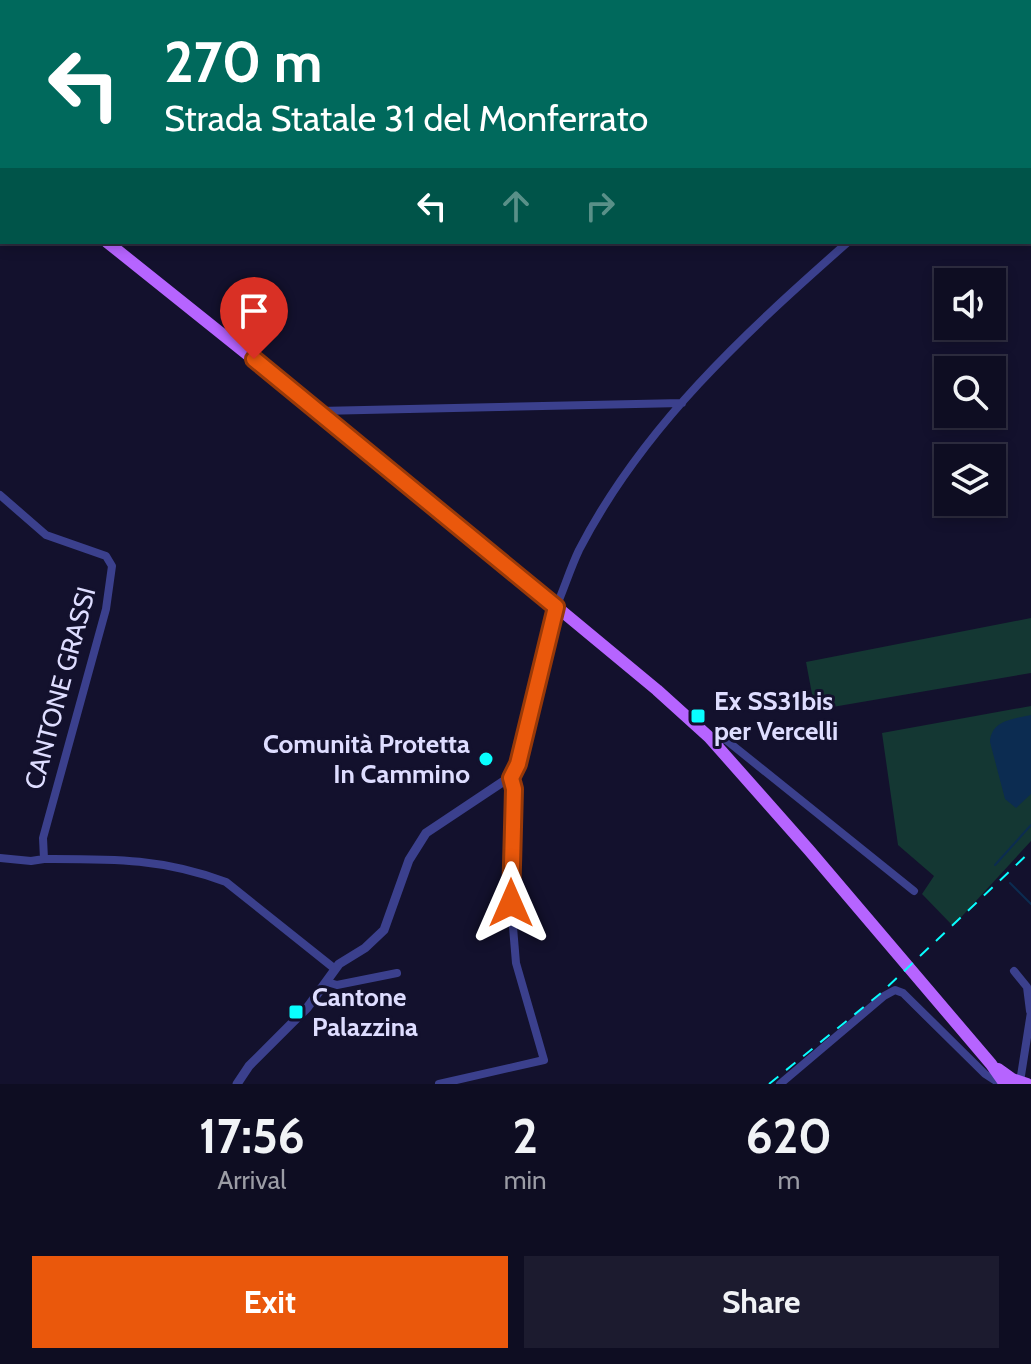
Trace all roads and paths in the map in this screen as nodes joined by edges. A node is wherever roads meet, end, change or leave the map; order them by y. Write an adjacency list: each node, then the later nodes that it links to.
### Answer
1 (110, 244): 4 (main road)
2 (846, 244): 3 (street)
3 (682, 403): 4 (street); 6 (street)
4 (319, 411): 6 (main road)
5 (0, 495): 10 (street, CANTONE GRASSI)
6 (556, 607): 7 (main road); 8 (street)
7 (709, 737): 11 (street); 17 (main road)
8 (511, 778): 12 (street); 19 (street)
9 (0, 858): 10 (street)
10 (44, 859): 12 (street)
11 (914, 891)
12 (335, 969): 15 (street)
13 (1014, 971): 16 (street)
14 (397, 973): 15 (street)
15 (327, 982): 18 (street)
16 (1030, 1012): 17 (street)
17 (1014, 1082): 20 (street)
18 (237, 1084)
19 (439, 1084)
20 (780, 1084)

